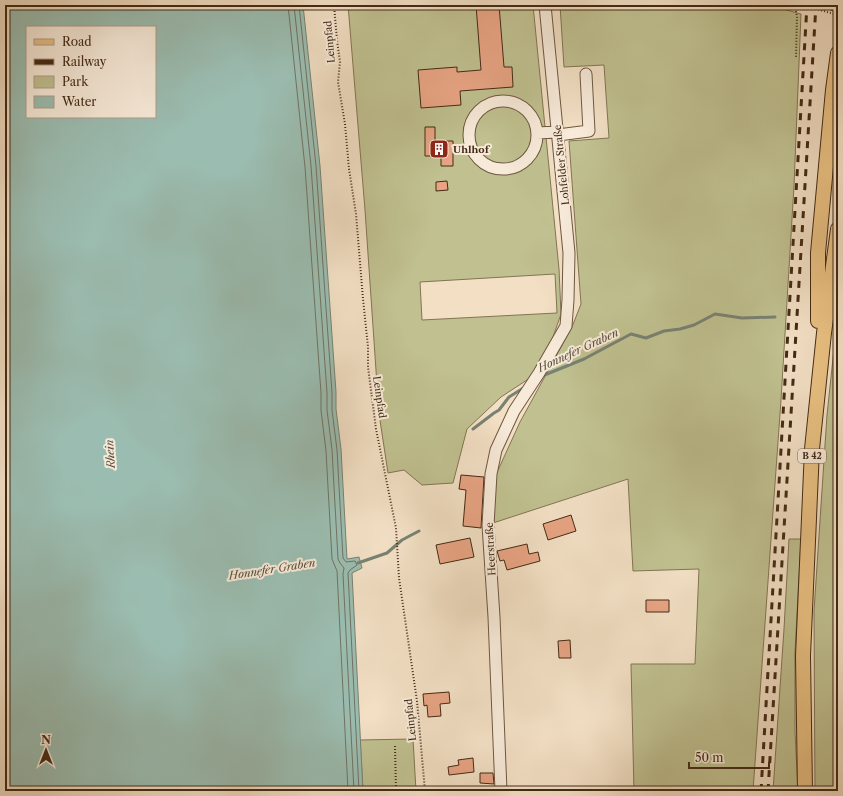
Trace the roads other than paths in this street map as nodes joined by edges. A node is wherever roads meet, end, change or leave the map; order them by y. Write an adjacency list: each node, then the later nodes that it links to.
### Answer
1 (545, 5): 5 (street, Lohfelder Straße)
2 (838, 53): 8 (main road)
3 (586, 74): 5 (street)
4 (537, 133): 4 (street); 5 (street)
5 (558, 134): 7 (street, Lohfelder Straße)
6 (838, 229): 8 (main road, B 42)
7 (566, 326): 9 (street, Heerstraße)
8 (819, 382): 10 (main road, B 42)
9 (501, 791)
10 (805, 791)

